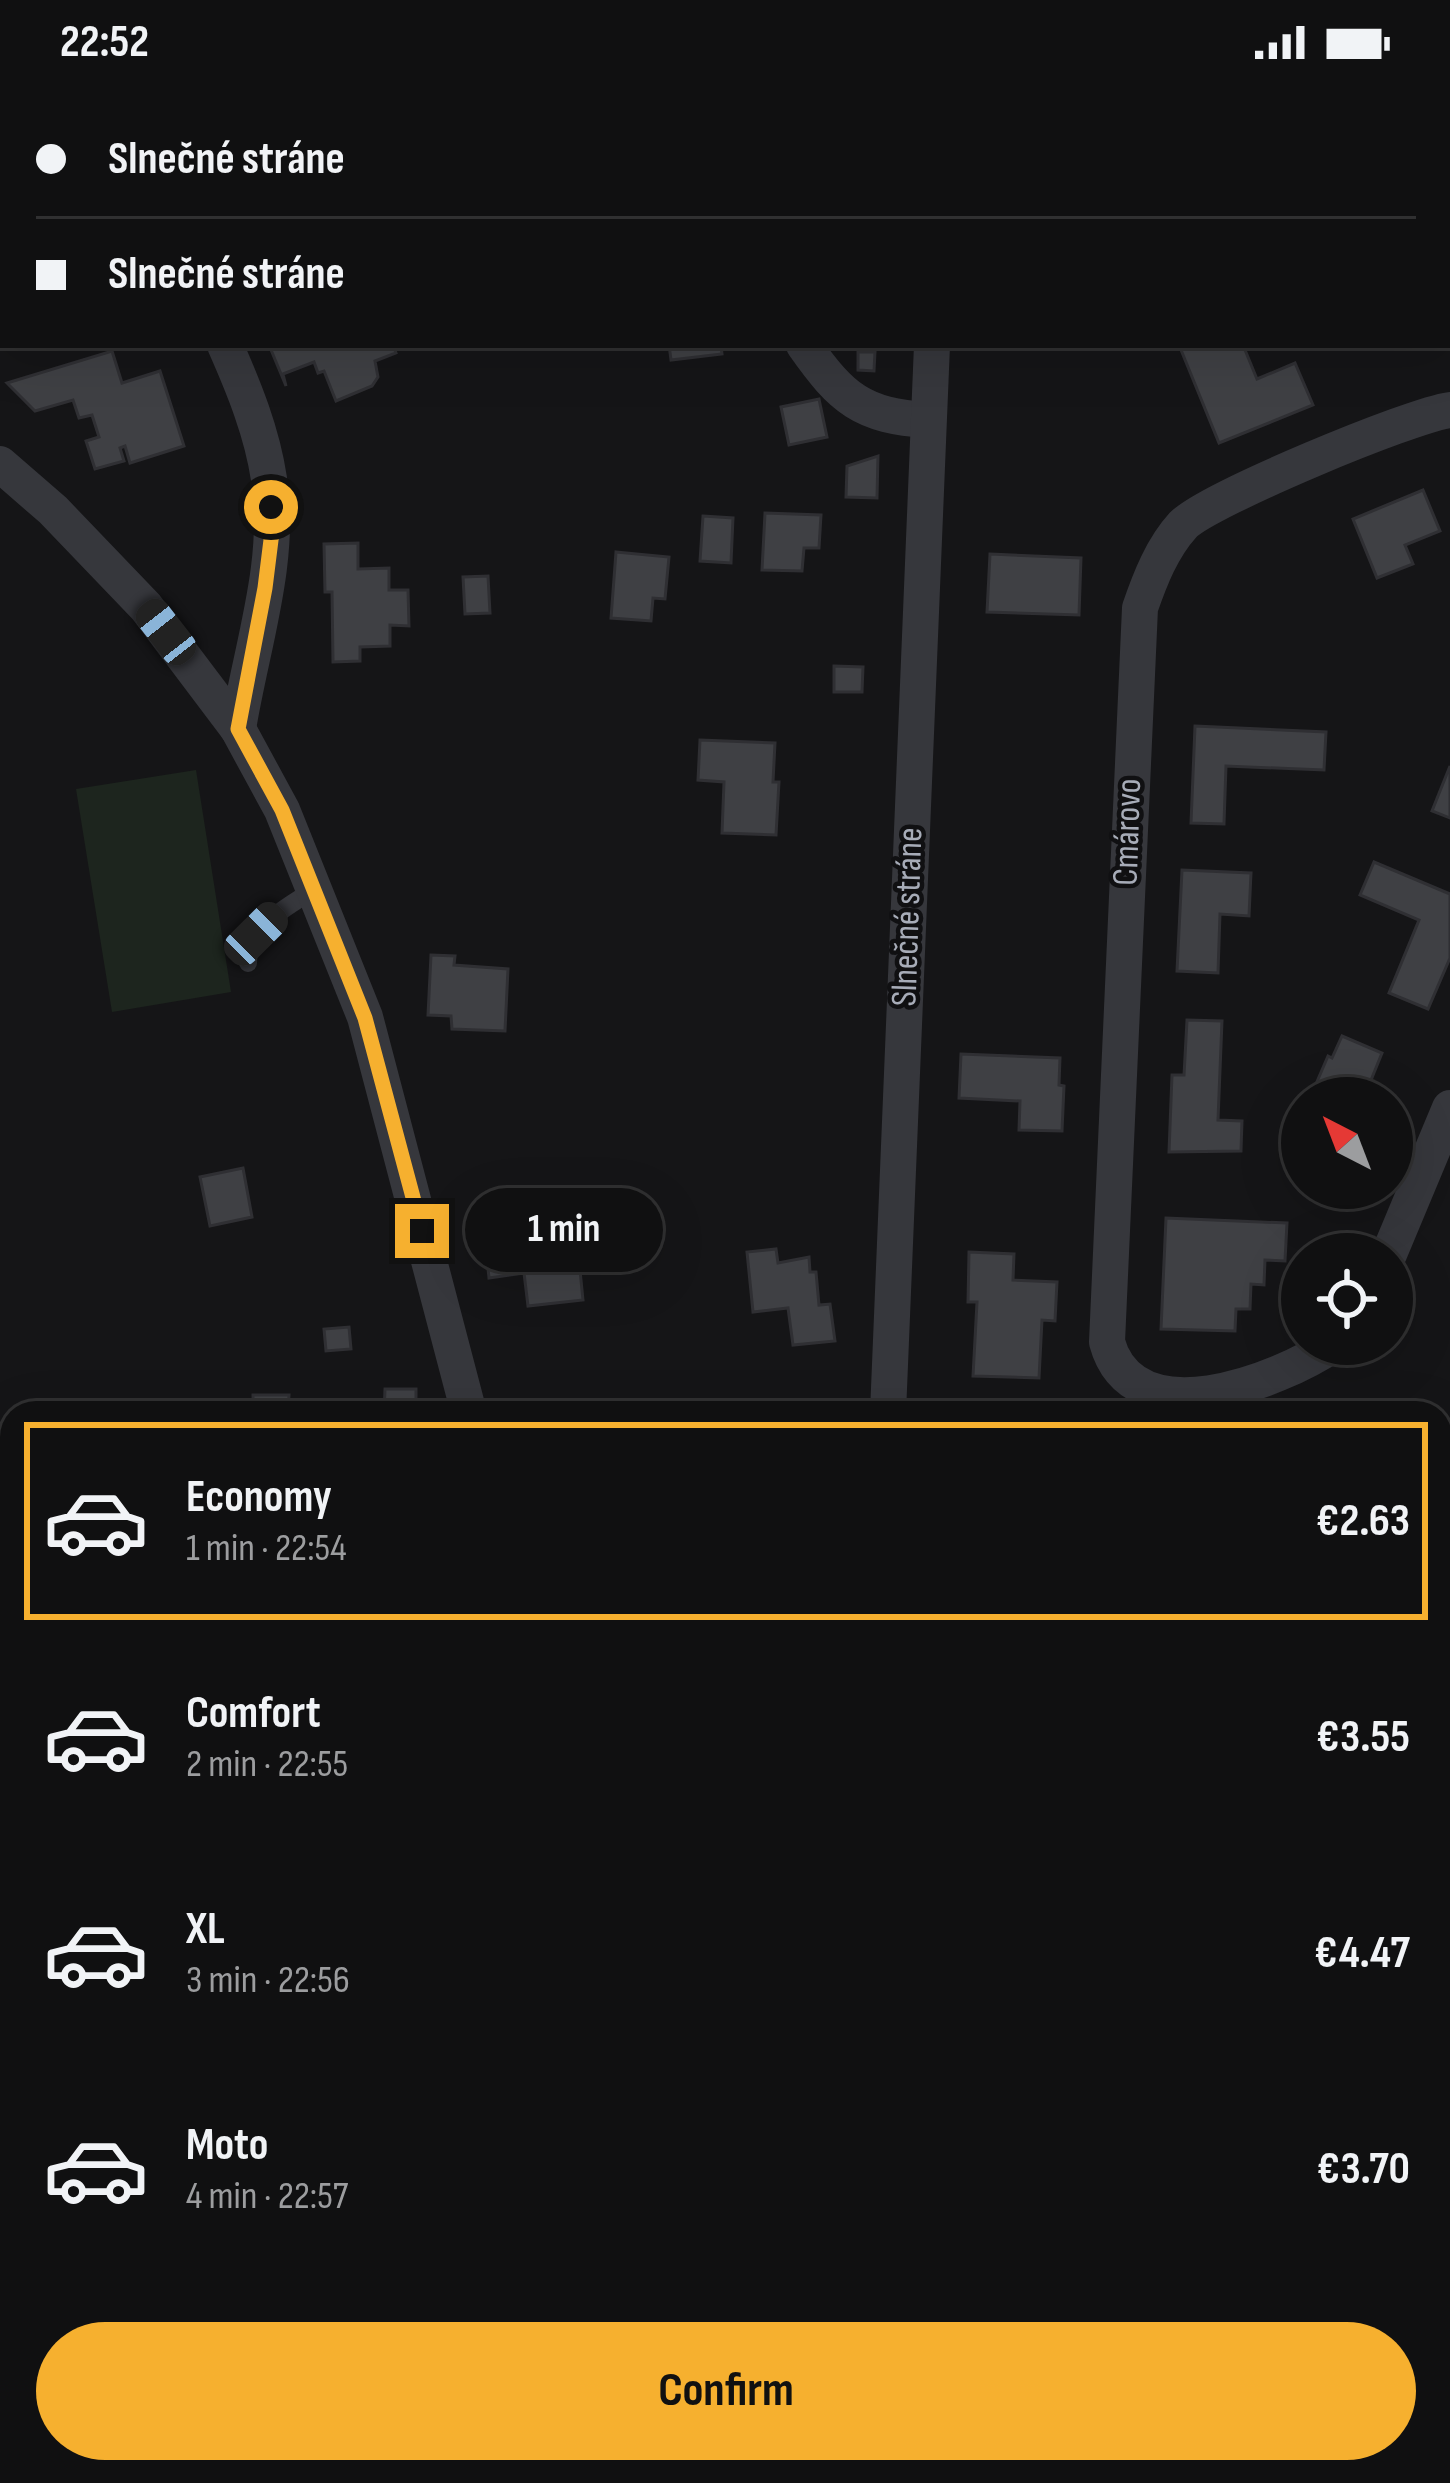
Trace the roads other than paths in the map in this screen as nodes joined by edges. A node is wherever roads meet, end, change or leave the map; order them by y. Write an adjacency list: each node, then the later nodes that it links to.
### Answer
1 (226, 348): 7 (street)
2 (807, 348): 5 (street)
3 (932, 348): 5 (street, Slnečné stráne)
4 (1450, 410): 12 (street, Cmárovo)
5 (928, 420): 14 (street, Slnečné stráne)
6 (0, 464): 7 (street)
7 (238, 729): 8 (street)
8 (315, 889): 9 (lane); 13 (street)
9 (248, 963)
10 (1450, 1108): 11 (street)
11 (1398, 1233)
12 (1296, 1365)
13 (466, 1401)
14 (888, 1401)

